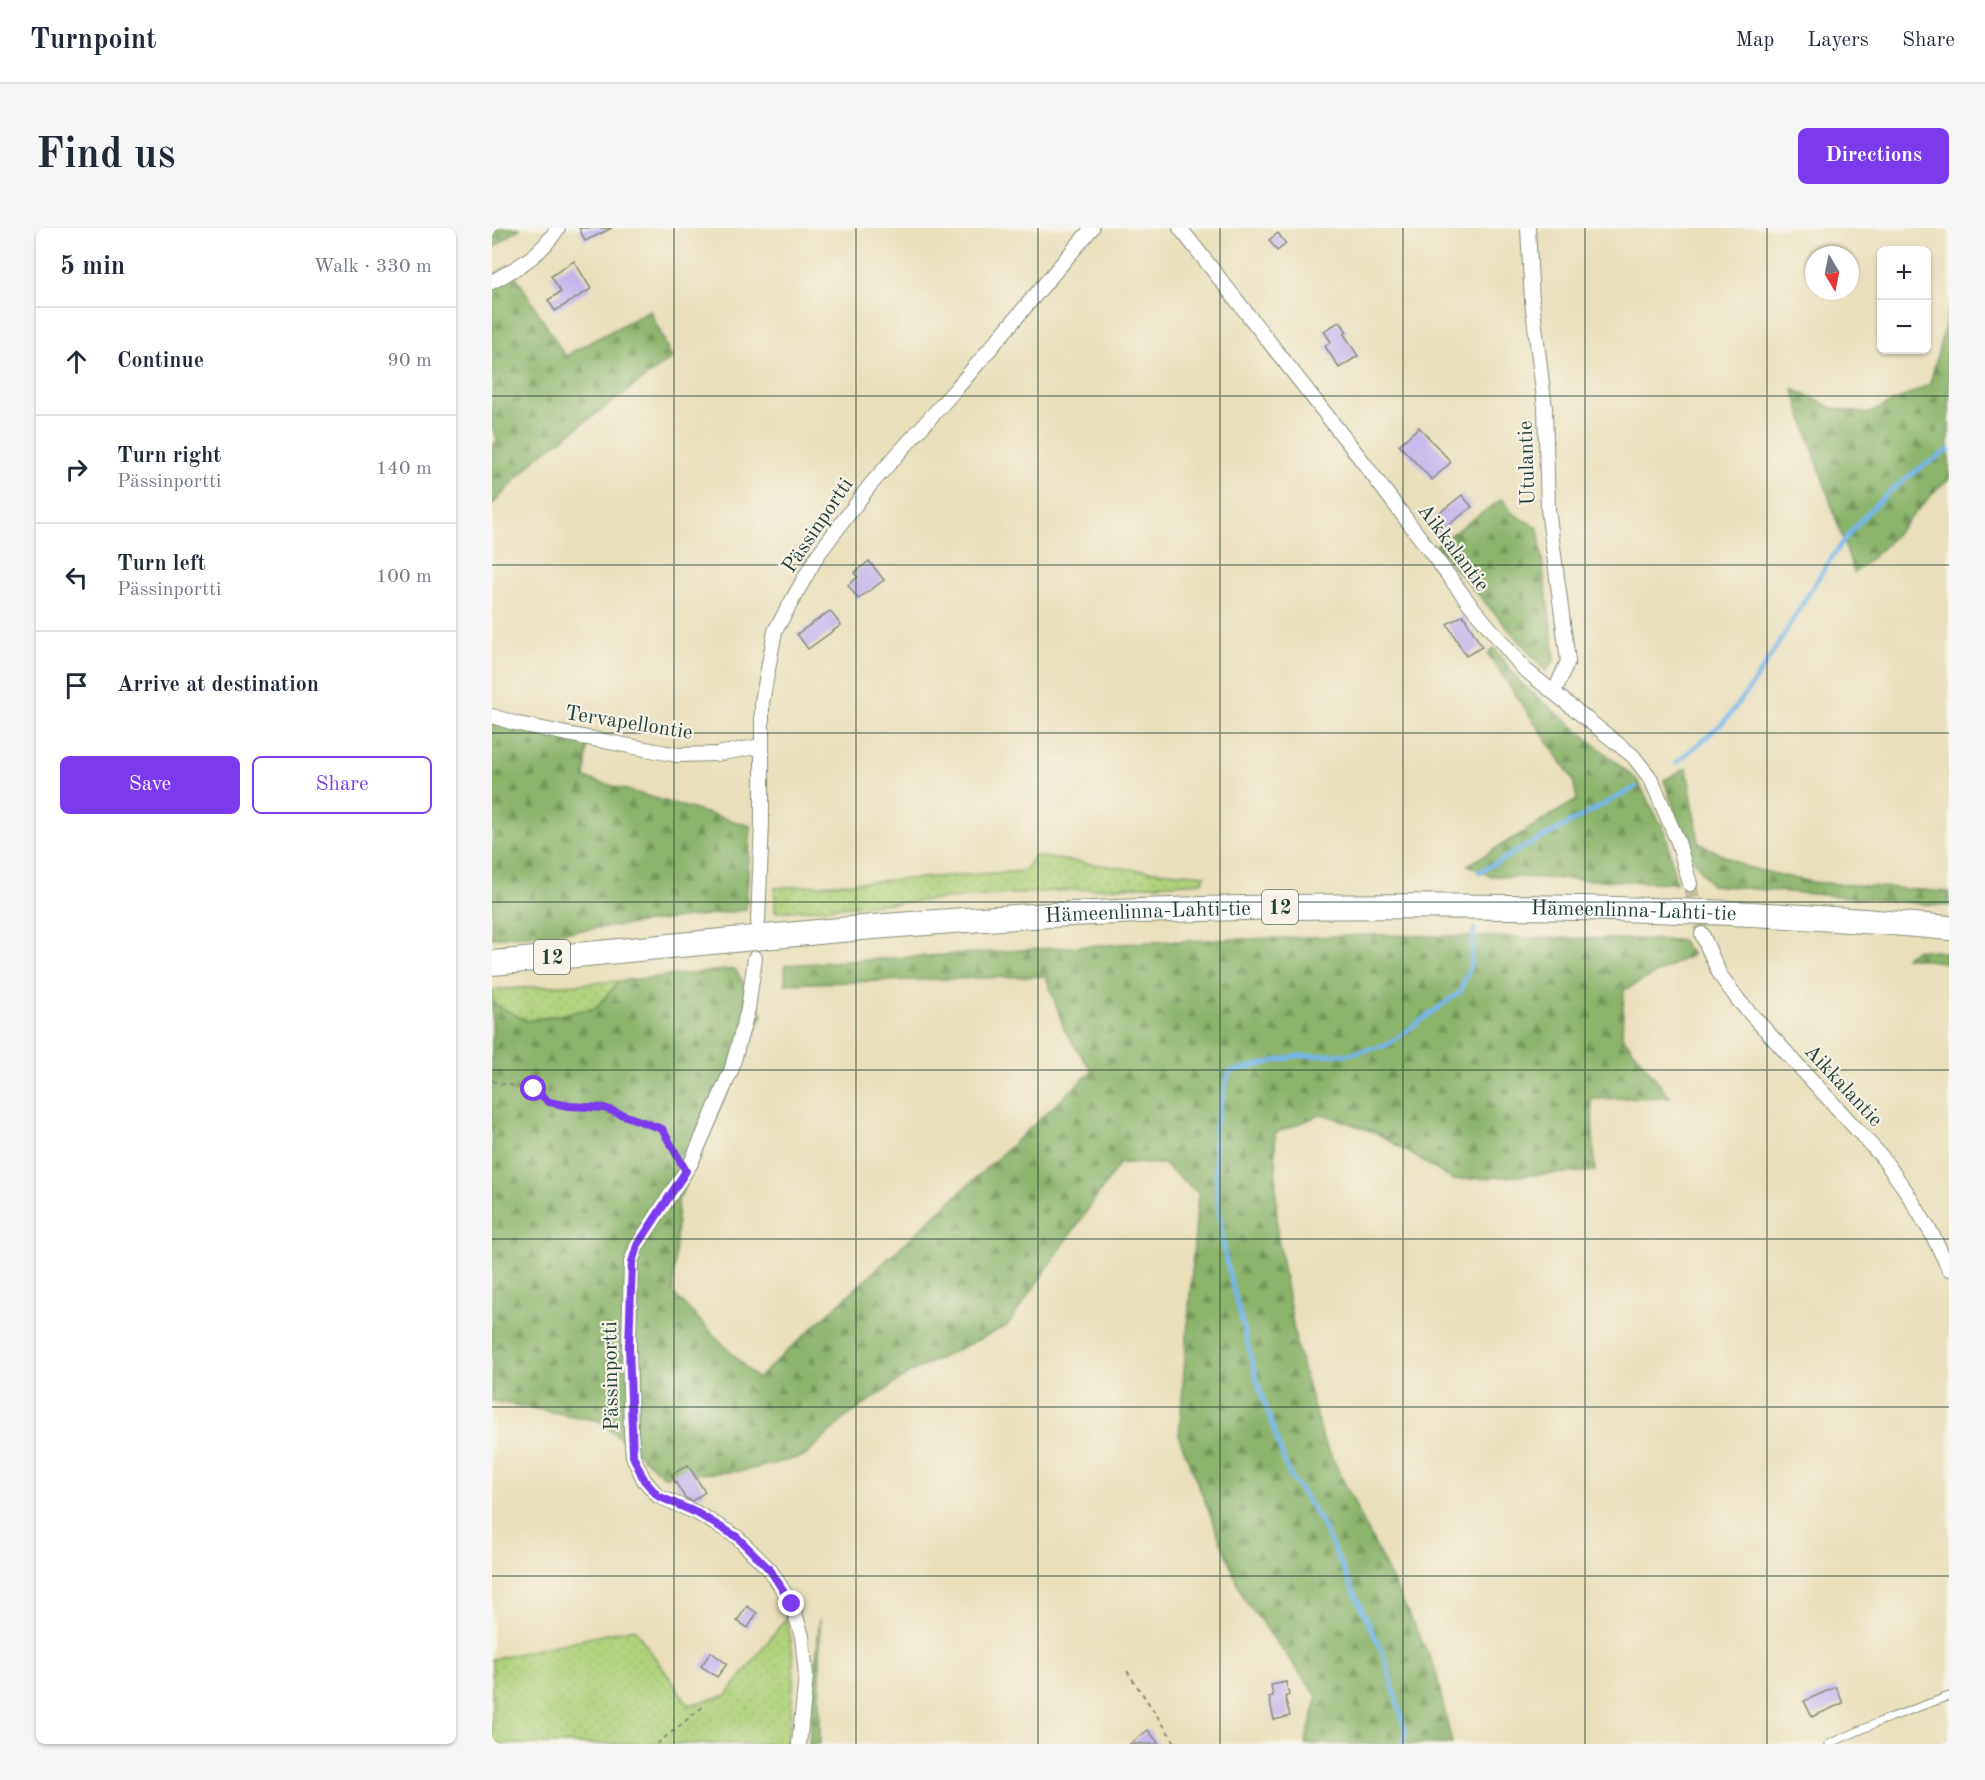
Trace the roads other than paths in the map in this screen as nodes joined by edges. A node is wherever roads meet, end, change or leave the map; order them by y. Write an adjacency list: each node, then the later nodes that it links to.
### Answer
1 (558, 228): 5 (street)
2 (1092, 228): 8 (street, Pässinportti)
3 (1180, 228): 6 (street, Aikkalantie)
4 (1528, 228): 6 (street, Utulantie)
5 (492, 282)
6 (1554, 693): 9 (street, Aikkalantie)
7 (492, 716): 8 (street, Tervapellontie)
8 (761, 746): 10 (street, Pässinportti)
9 (1690, 884)
10 (758, 922)
11 (1949, 928): 14 (highway, Hämeenlinna-Lahti-tie / 12)
12 (1702, 934): 15 (street, Aikkalantie)
13 (755, 958): 17 (street, Pässinportti)
14 (492, 963)
15 (1949, 1269)
16 (1949, 1696): 18 (lane)
17 (799, 1744)
18 (1829, 1744)

